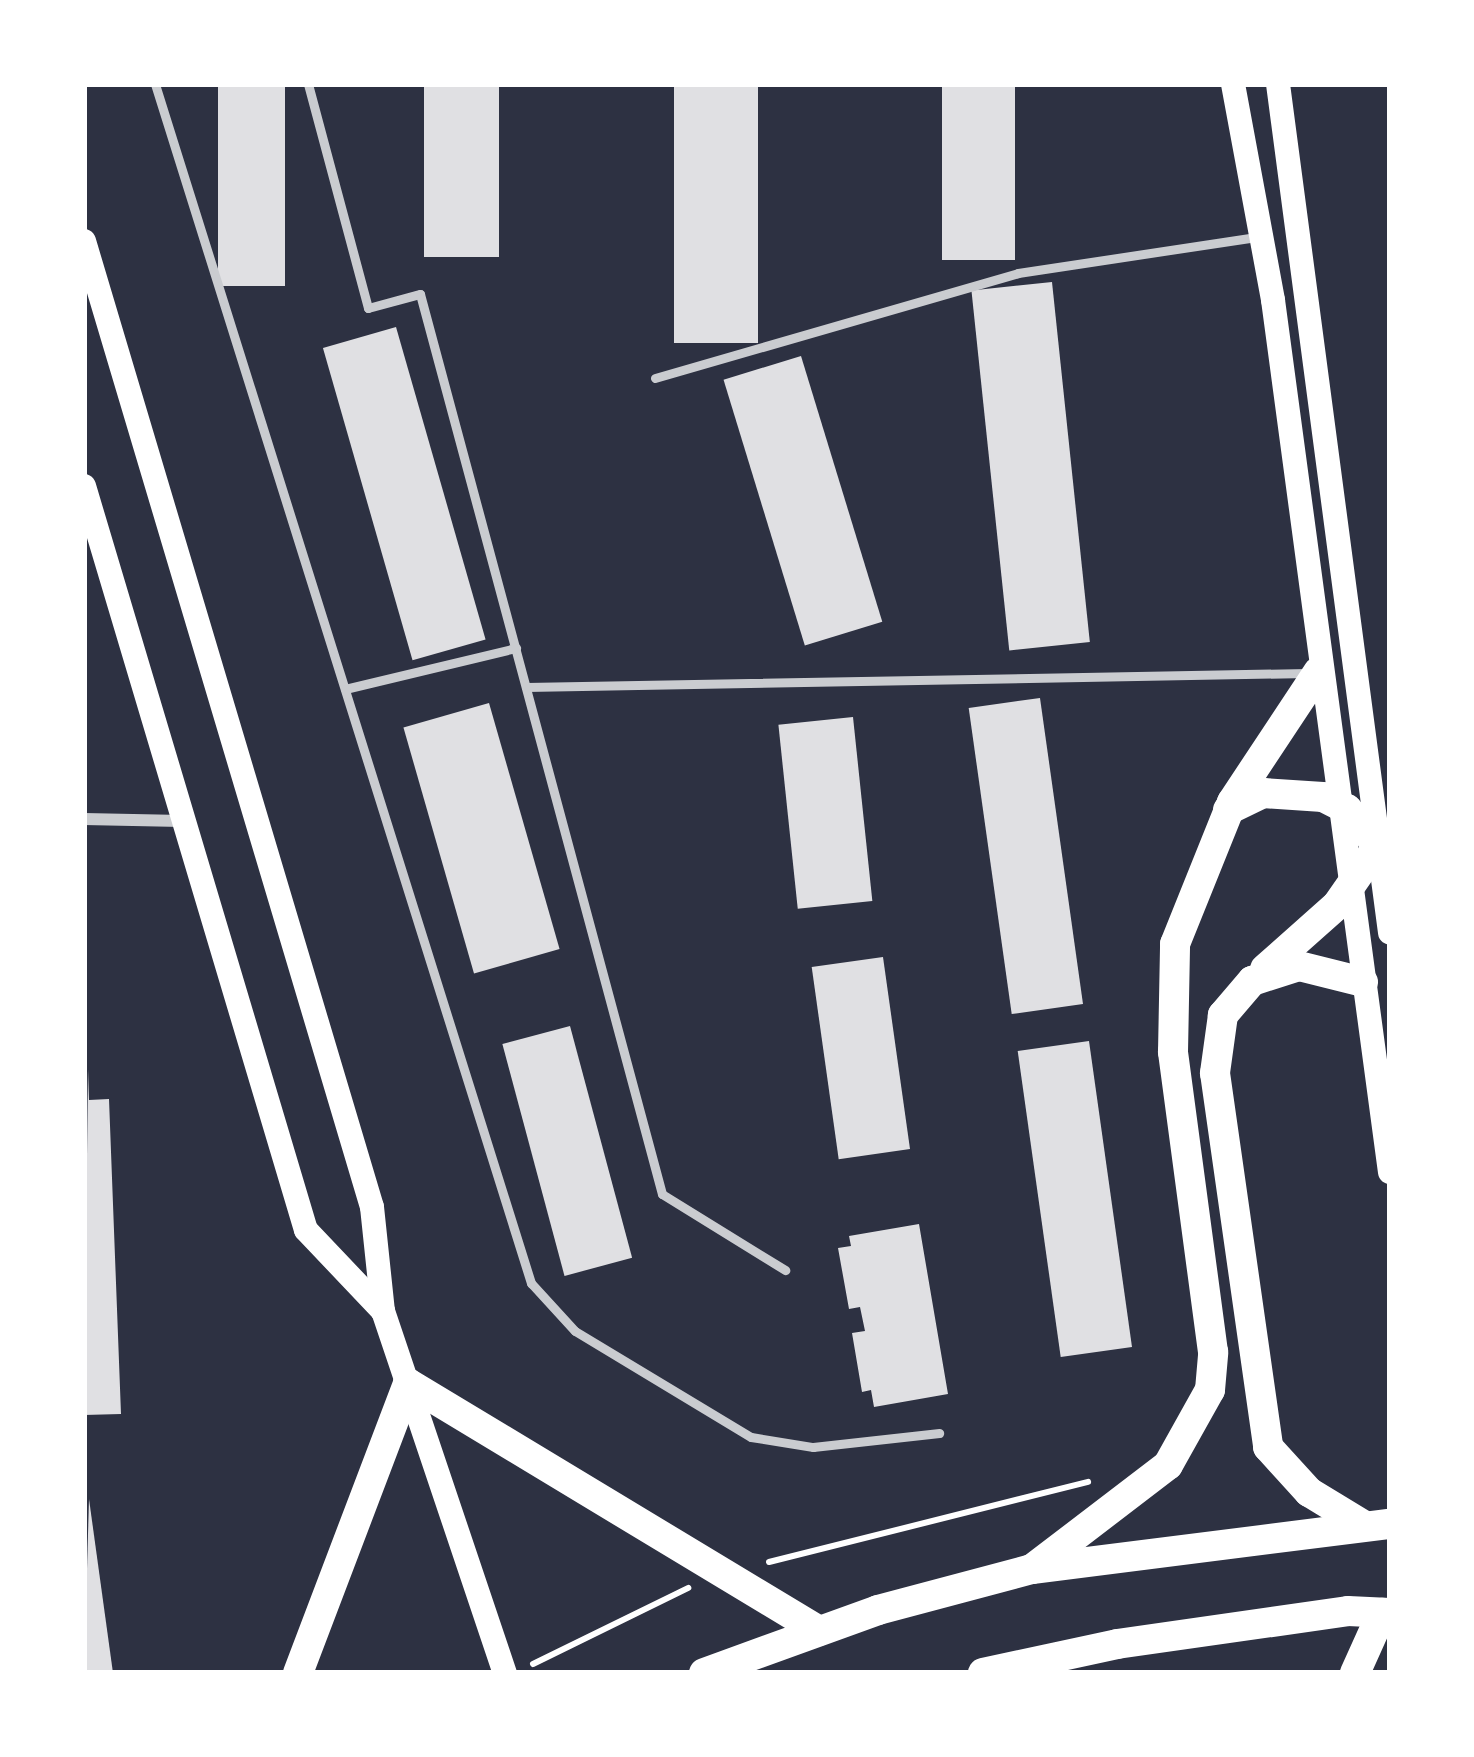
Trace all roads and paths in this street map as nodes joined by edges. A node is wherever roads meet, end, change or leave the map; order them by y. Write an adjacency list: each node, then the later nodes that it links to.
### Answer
1 (154, 84): 12 (lane)
2 (308, 84): 9 (lane)
3 (1233, 84): 5 (main road)
4 (1278, 84): 17 (main road)
5 (1262, 236): 7 (lane); 10 (main road)
6 (84, 241): 24 (main road)
7 (656, 378)
8 (84, 486): 16 (main road)
9 (515, 648): 11 (lane); 12 (lane)
10 (1318, 673): 11 (lane); 13 (main road); 14 (main road)
11 (526, 687): 23 (lane)
12 (345, 688): 26 (lane)
13 (1337, 804): 14 (main road); 17 (main road); 18 (main road)
14 (1228, 810): 29 (main road)
15 (84, 819): 16 (street)
16 (182, 821): 24 (main road)
17 (1378, 846): 18 (main road); 19 (main road)
18 (1349, 889): 20 (main road); 21 (main road)
19 (1390, 932)
20 (1252, 981): 21 (main road); 28 (main road)
21 (1363, 982): 22 (main road)
22 (1390, 1172)
23 (785, 1270)
24 (383, 1311): 25 (main road)
25 (408, 1383): 30 (main road); 33 (main road); 34 (main road)
26 (938, 1432)
27 (1095, 1480): 30 (path)
28 (1377, 1525): 29 (main road)
29 (1032, 1569): 32 (main road)
30 (724, 1574): 32 (main road); 35 (path)
31 (1386, 1613): 37 (main road); 38 (main road)
32 (819, 1630): 36 (main road)
33 (298, 1673)
34 (505, 1673)
35 (516, 1673)
36 (704, 1673)
37 (983, 1673)
38 (1355, 1673)

